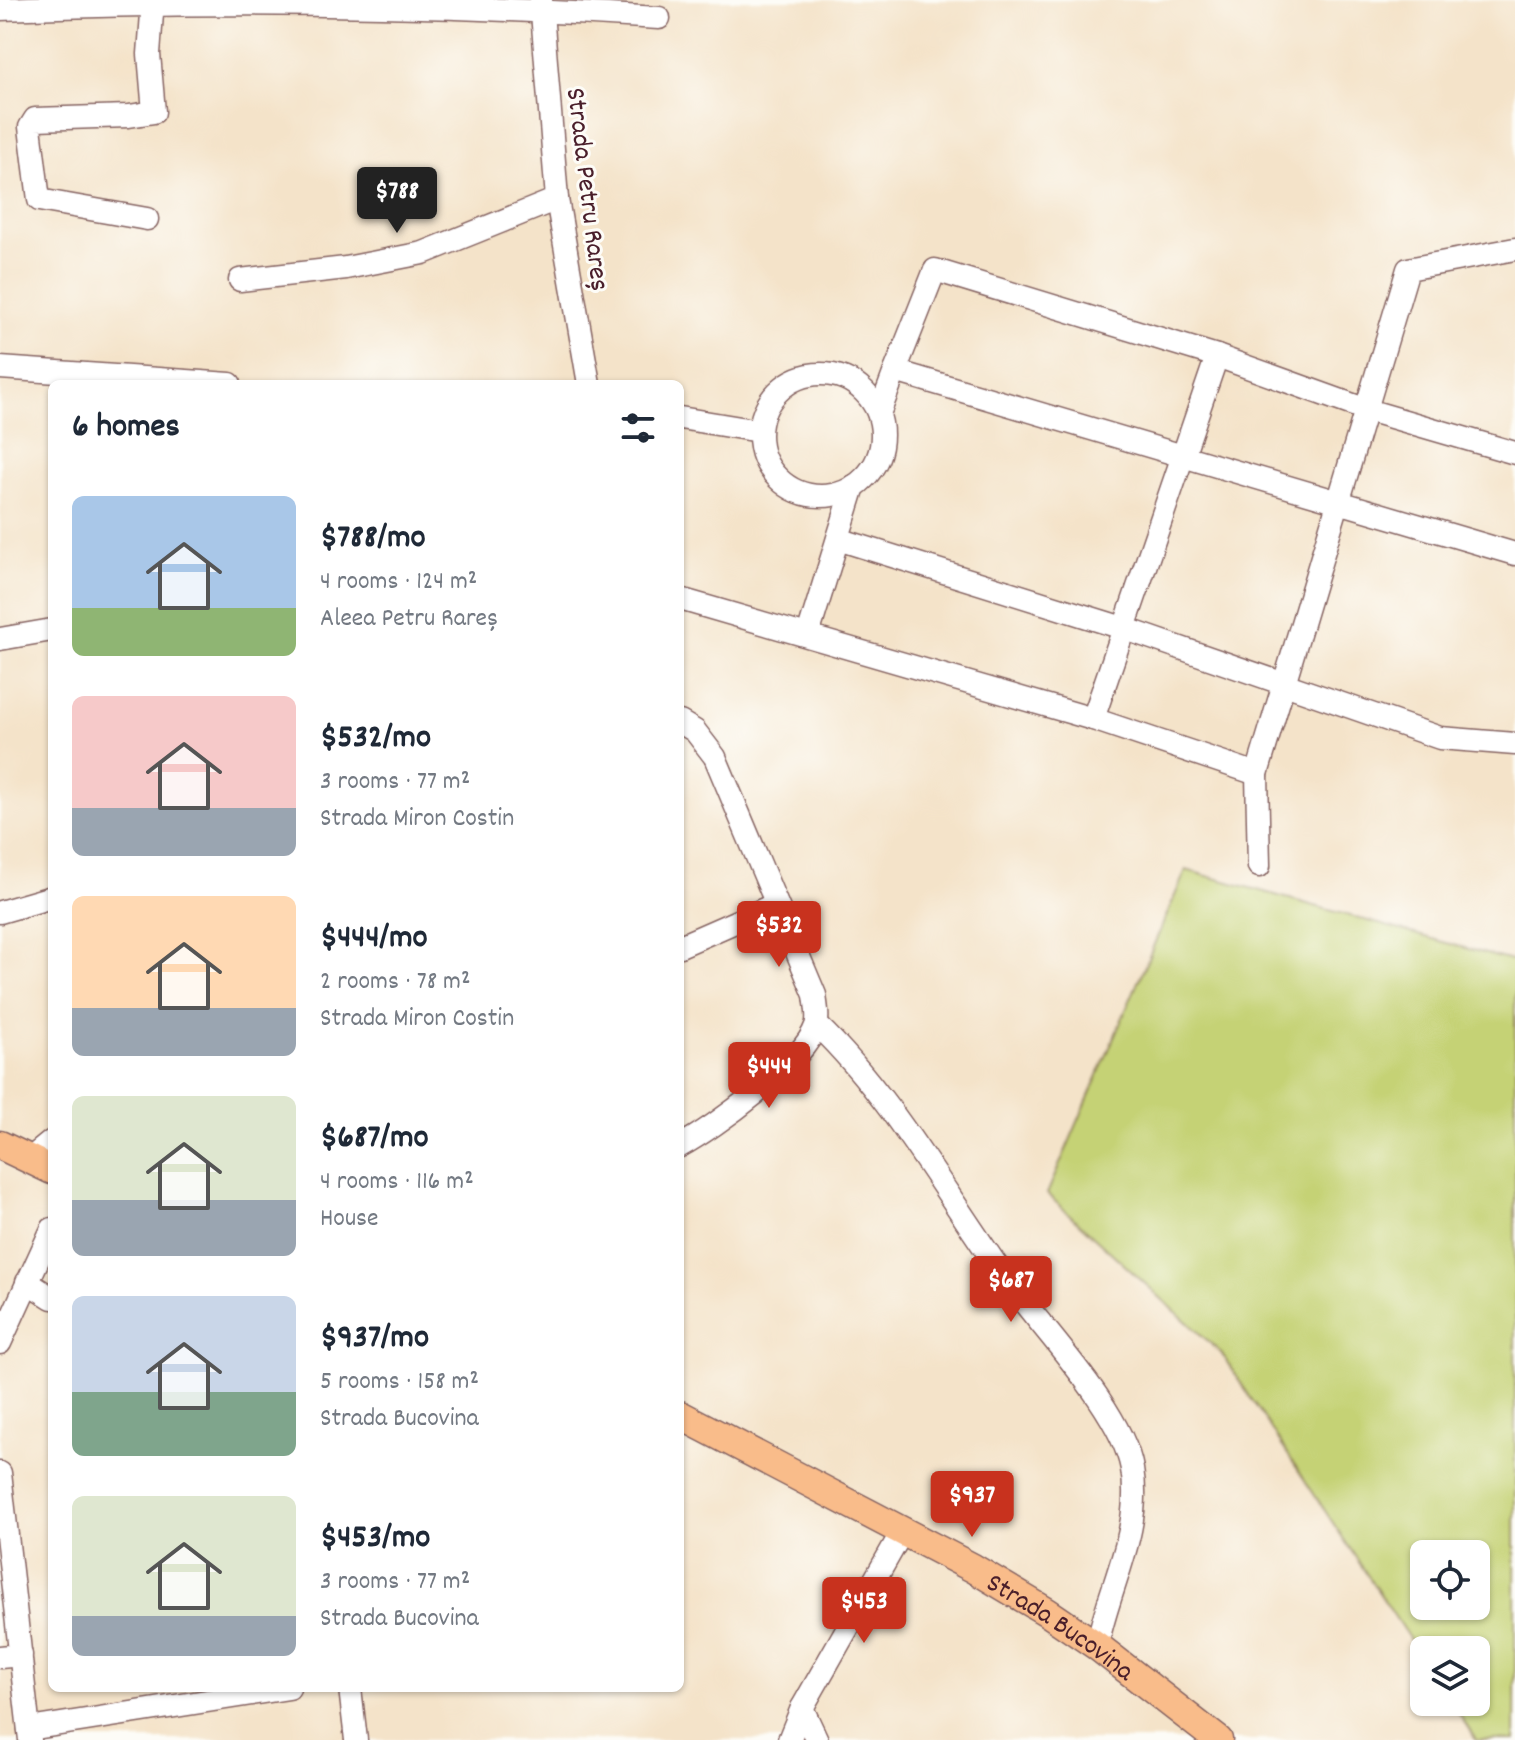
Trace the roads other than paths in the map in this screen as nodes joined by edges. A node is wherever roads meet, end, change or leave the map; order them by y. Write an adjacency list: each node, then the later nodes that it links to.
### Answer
1 (153, 2): 2 (street); 3 (street); 6 (street)
2 (541, 5): 4 (street); 5 (street, Strada Petru Rareș)
3 (0, 9)
4 (659, 18)
5 (557, 199): 8 (street); 14 (street, Strada Petru Rareș)
6 (147, 219)
7 (1515, 249): 15 (street)
8 (240, 280)
9 (1217, 356): 11 (street); 15 (street); 20 (street)
10 (0, 368): 12 (street)
11 (895, 371): 16 (street); 20 (street)
12 (66, 378): 13 (street)
13 (121, 380)
14 (588, 380)
15 (1367, 410): 19 (street); 22 (street)
16 (879, 414): 18 (street); 21 (street)
17 (684, 419): 18 (street)
18 (759, 431): 21 (street)
19 (1515, 453)
20 (1185, 454): 22 (street); 26 (street)
21 (854, 486): 23 (street)
22 (1338, 499): 24 (street); 30 (street)
23 (838, 539): 26 (street); 28 (street)
24 (1515, 554)
25 (684, 600): 28 (street)
26 (1123, 628): 30 (street); 31 (street)
27 (48, 631): 29 (street)
28 (808, 635): 31 (street)
29 (0, 639)
30 (1286, 681): 33 (street); 34 (street)
31 (1093, 719): 34 (street)
32 (684, 724): 37 (street)
33 (1515, 744)
34 (1257, 774): 35 (street)
35 (1259, 866)
36 (48, 898): 38 (street)
37 (776, 904): 39 (street); 40 (street)
38 (0, 912)
39 (684, 944)
40 (817, 1025): 41 (street); 51 (street)
41 (684, 1143)
42 (0, 1145): 43 (main road)
43 (45, 1157)
44 (48, 1237): 45 (street)
45 (27, 1282): 46 (street); 47 (street)
46 (48, 1295)
47 (0, 1343)
48 (684, 1417): 50 (main road, Strada Bucovina)
49 (0, 1473): 52 (street)
50 (902, 1532): 51 (main road, Strada Bucovina); 55 (street)
51 (1097, 1646): 60 (main road, Strada Bucovina)
52 (11, 1656): 56 (street)
53 (249, 1692): 56 (street)
54 (350, 1692): 57 (street)
55 (802, 1708): 58 (street); 59 (street)
56 (30, 1735)
57 (356, 1740)
58 (789, 1740)
59 (817, 1740)
60 (1218, 1740)

